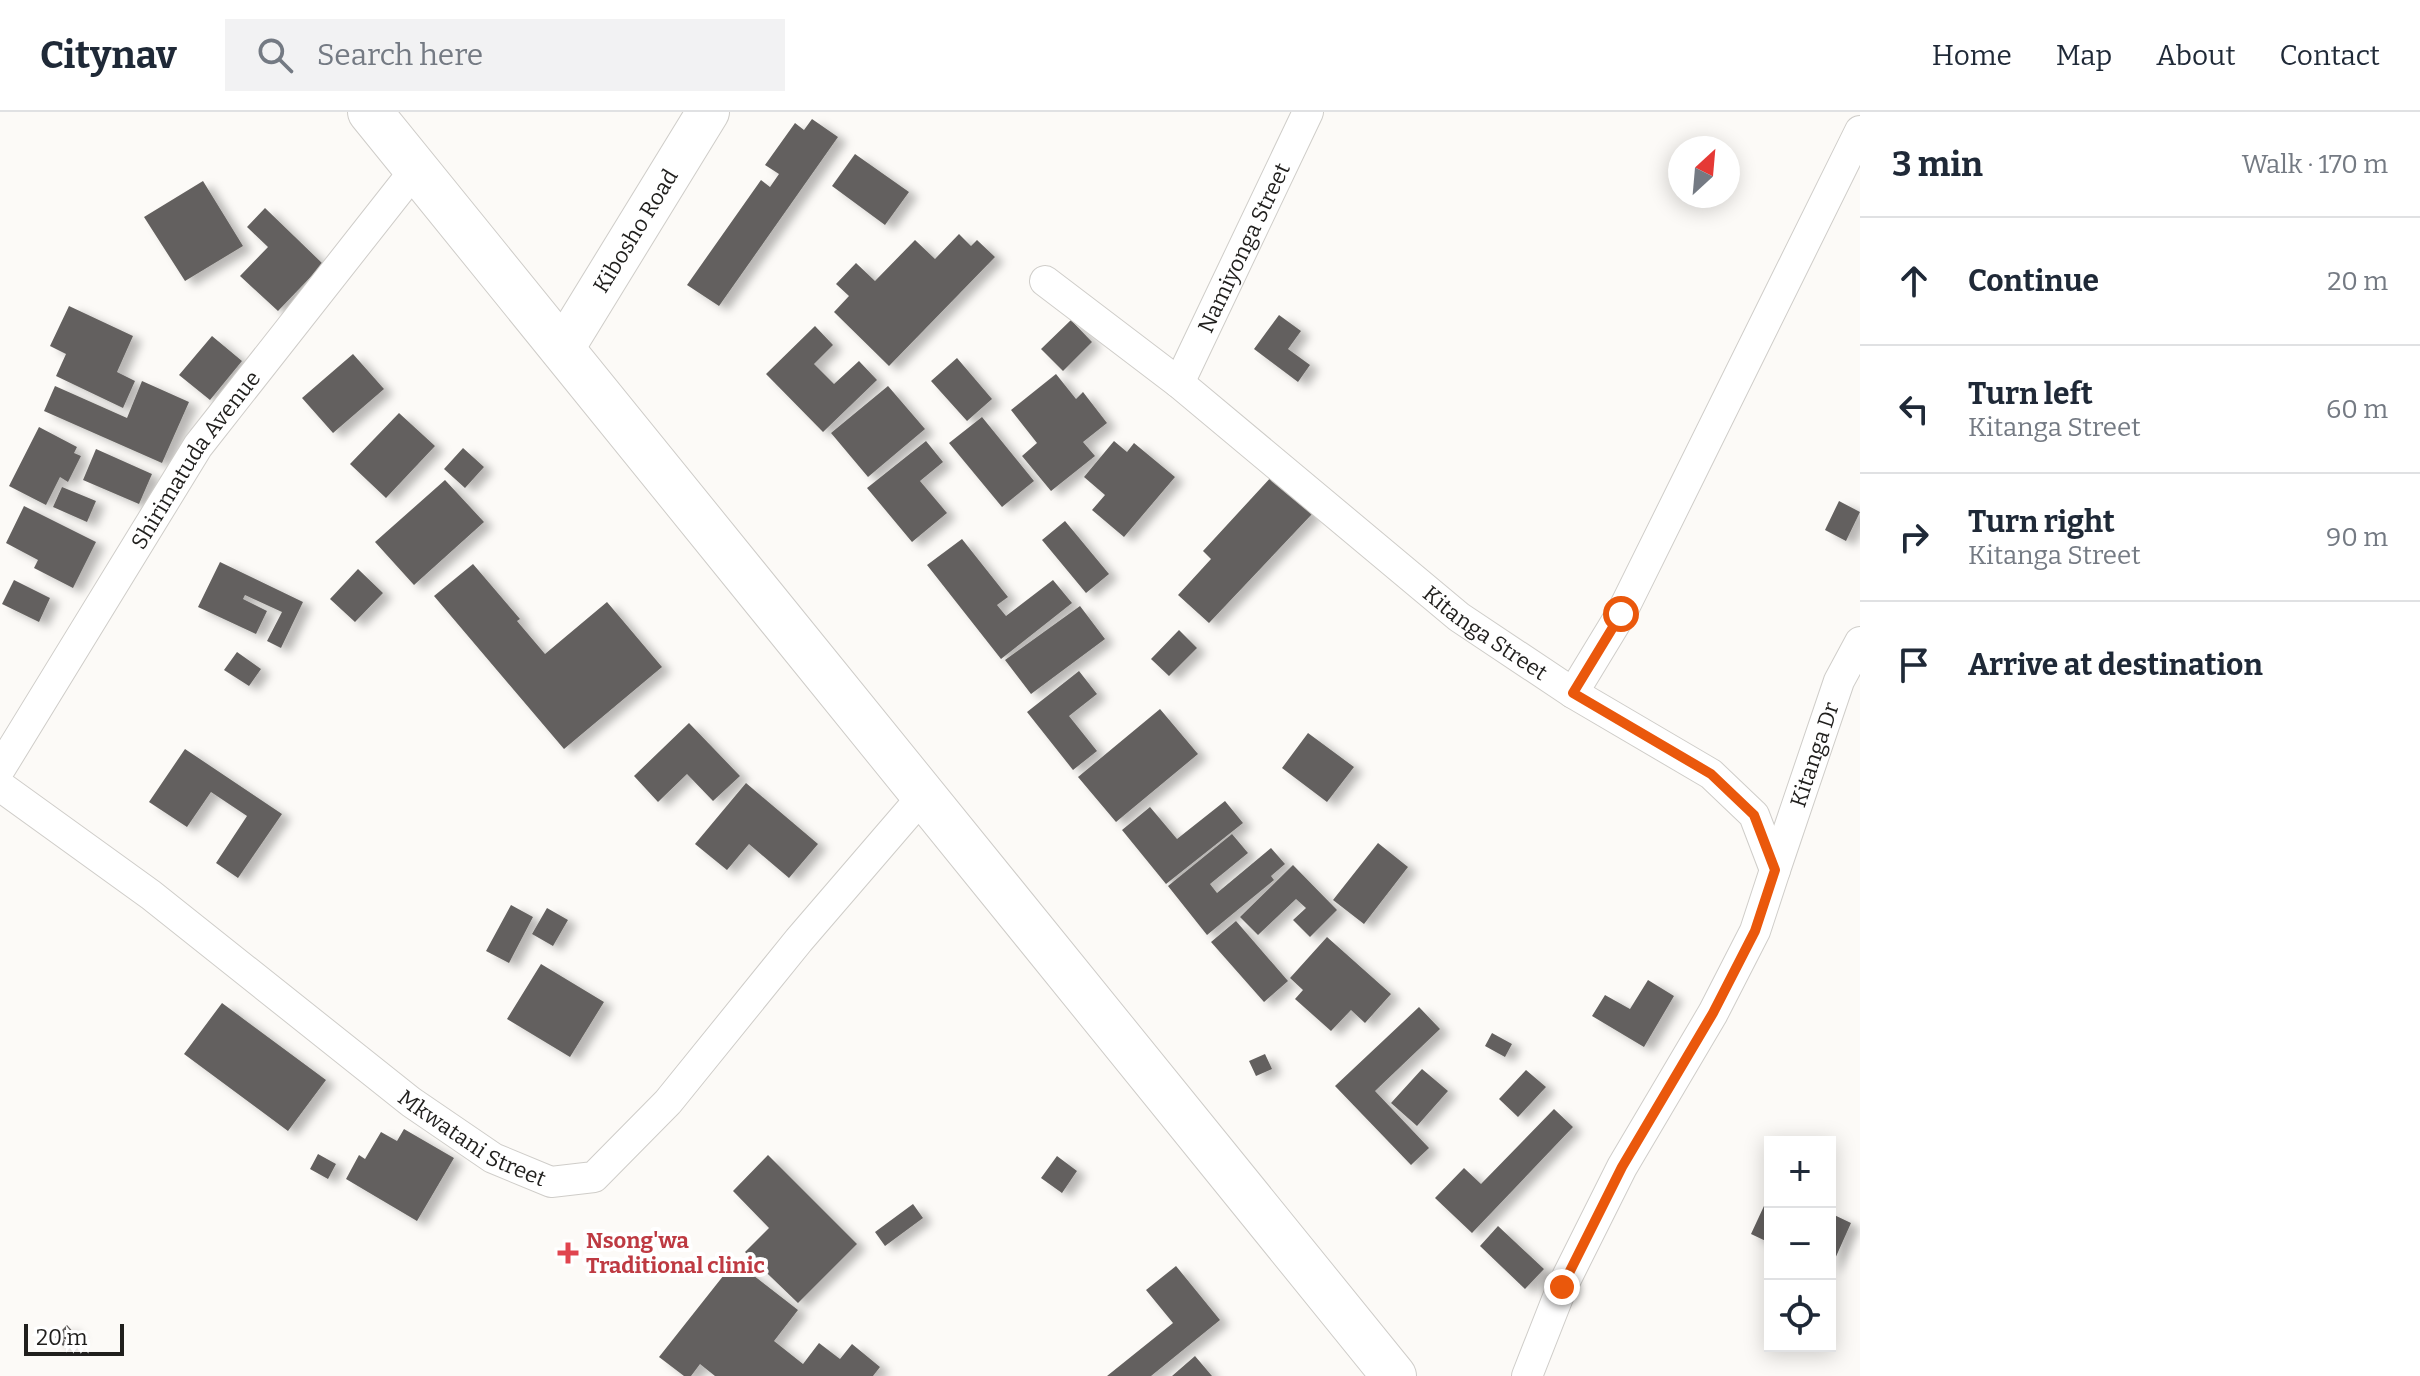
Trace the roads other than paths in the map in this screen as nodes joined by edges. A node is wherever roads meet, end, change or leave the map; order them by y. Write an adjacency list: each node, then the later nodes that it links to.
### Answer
1 (370, 112): 5 (highway)
2 (708, 112): 7 (street, Kibosho Road)
3 (1308, 112): 8 (street, Namiyonga Street)
4 (1860, 131): 10 (street)
5 (415, 170): 7 (highway); 11 (street, Shirimatuda Avenue)
6 (1045, 281): 8 (street, Kitanga Street)
7 (562, 350): 13 (highway)
8 (1179, 383): 10 (street, Kitanga Street)
9 (1860, 642): 14 (street, Kitanga Dr)
10 (1573, 693): 14 (street, Kitanga Street)
11 (0, 769)
12 (0, 786): 13 (street, Mkwatani Street)
13 (922, 797): 15 (highway)
14 (1775, 870): 16 (street)
15 (1394, 1376)
16 (1527, 1376)

